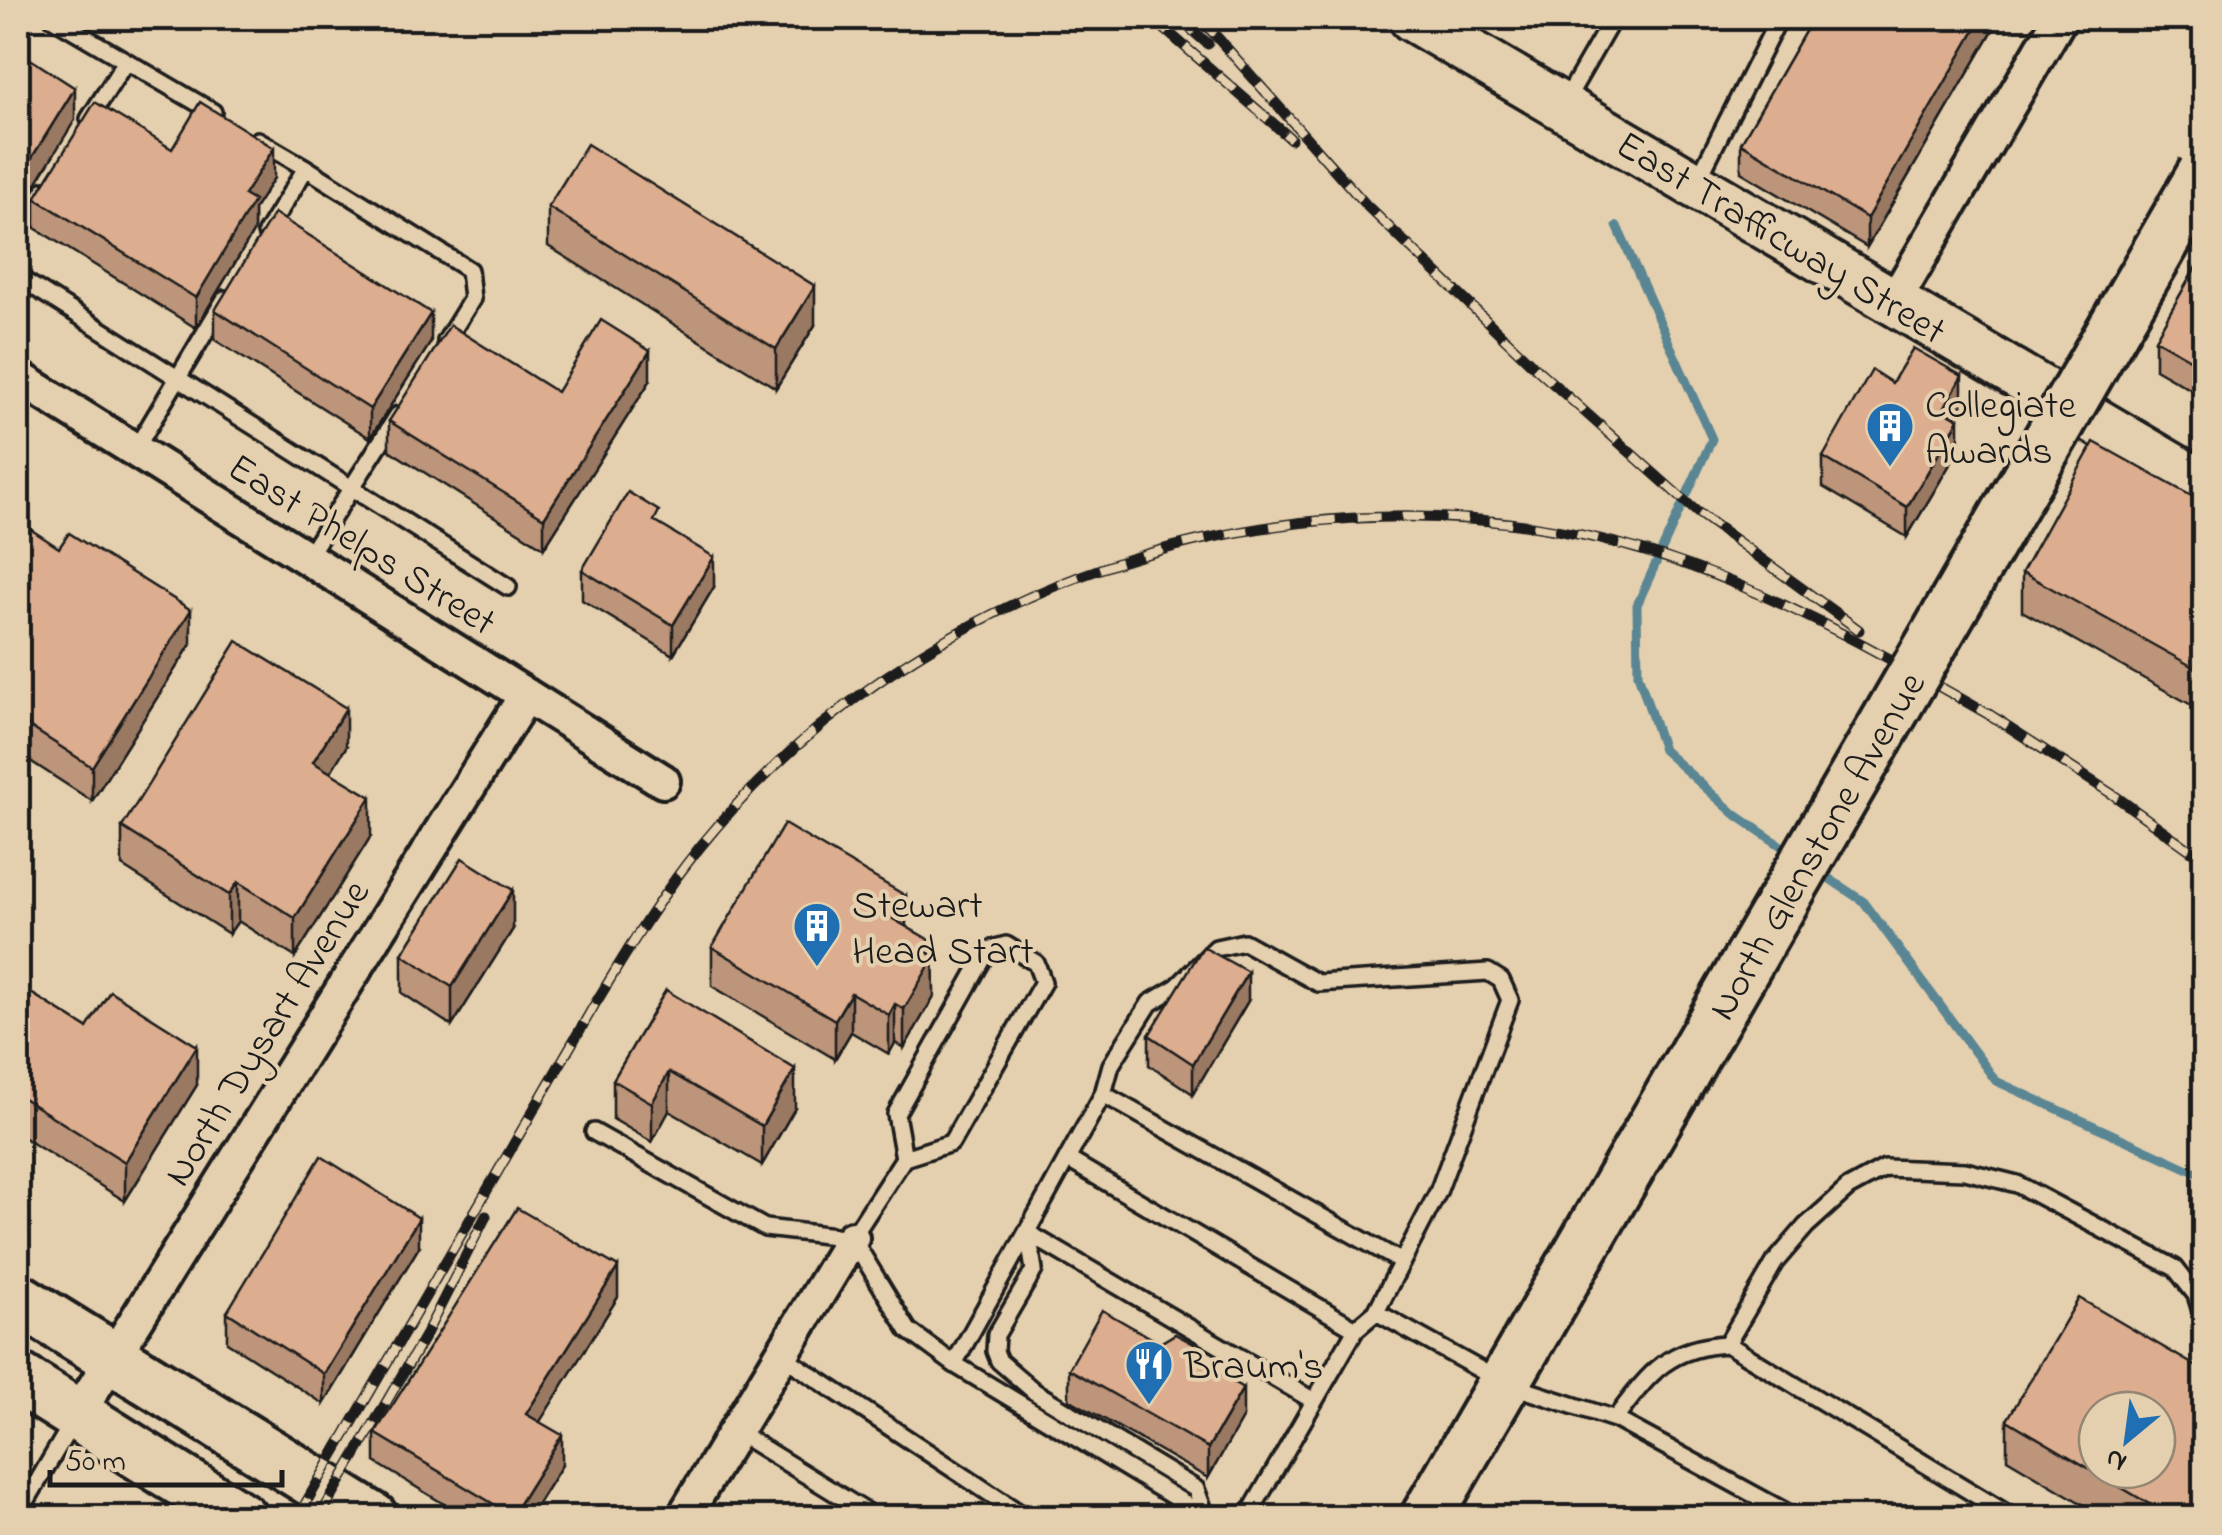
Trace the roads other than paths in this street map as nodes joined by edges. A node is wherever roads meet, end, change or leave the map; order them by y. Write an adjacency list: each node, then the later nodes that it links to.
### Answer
1 (52, 18): 6 (lane)
2 (1412, 18): 7 (main road, East Trafficway Street)
3 (1613, 18): 7 (lane)
4 (1778, 18): 14 (lane)
5 (2060, 18): 19 (street)
6 (126, 61): 8 (lane); 10 (lane)
7 (1562, 106): 14 (main road, East Trafficway Street)
8 (224, 120)
9 (241, 129): 11 (lane)
10 (77, 139)
11 (306, 168): 16 (lane); 20 (lane)
12 (57, 170): 15 (lane)
13 (2204, 172): 47 (main road, North Glenstone Avenue, bridge)
14 (1695, 185): 19 (main road, East Trafficway Street)
15 (18, 233)
16 (257, 248)
17 (18, 277): 21 (lane)
18 (237, 280): 21 (lane)
19 (1894, 302): 25 (main road, East Trafficway Street)
20 (432, 362)
21 (178, 376): 24 (lane); 26 (lane)
22 (18, 377): 24 (street, East Phelps Street)
23 (412, 394): 26 (lane)
24 (135, 450): 27 (street, East Phelps Street)
25 (2204, 485)
26 (352, 488): 27 (lane); 28 (lane)
27 (307, 558): 29 (street, East Phelps Street)
28 (508, 587)
29 (526, 695): 30 (street, East Phelps Street); 44 (street, North Dysart Avenue)
30 (663, 781)
31 (1103, 1094): 34 (lane); 37 (lane); 37 (lane)
32 (594, 1132): 36 (lane)
33 (904, 1158): 33 (lane); 36 (lane)
34 (1067, 1159): 35 (lane); 41 (lane)
35 (1028, 1233): 45 (lane); 48 (lane); 54 (lane)
36 (852, 1238): 43 (street); 45 (lane)
37 (1402, 1262): 39 (lane)
38 (18, 1299): 44 (main road)
39 (1376, 1312): 41 (lane); 47 (lane)
40 (2204, 1321): 42 (lane)
41 (1356, 1329): 48 (lane)
42 (1727, 1344): 50 (lane); 63 (lane)
43 (781, 1355): 51 (street); 52 (lane)
44 (112, 1359): 49 (street, North Dysart Avenue); 56 (main road)
45 (954, 1364): 54 (lane)
46 (18, 1378): 49 (main road)
47 (1504, 1383): 50 (lane); 61 (main road, North Glenstone Avenue)
48 (1314, 1401): 60 (lane)
49 (77, 1415): 53 (lane); 55 (main road)
50 (1615, 1420): 62 (lane)
51 (735, 1432): 57 (street); 58 (lane)
52 (1004, 1511): 59 (lane)
53 (18, 1515)
54 (1207, 1517)
55 (241, 1518)
56 (372, 1518)
57 (683, 1518)
58 (876, 1518)
59 (1027, 1518)
60 (1247, 1518)
61 (1426, 1518)
62 (1797, 1518)
63 (2014, 1518)

